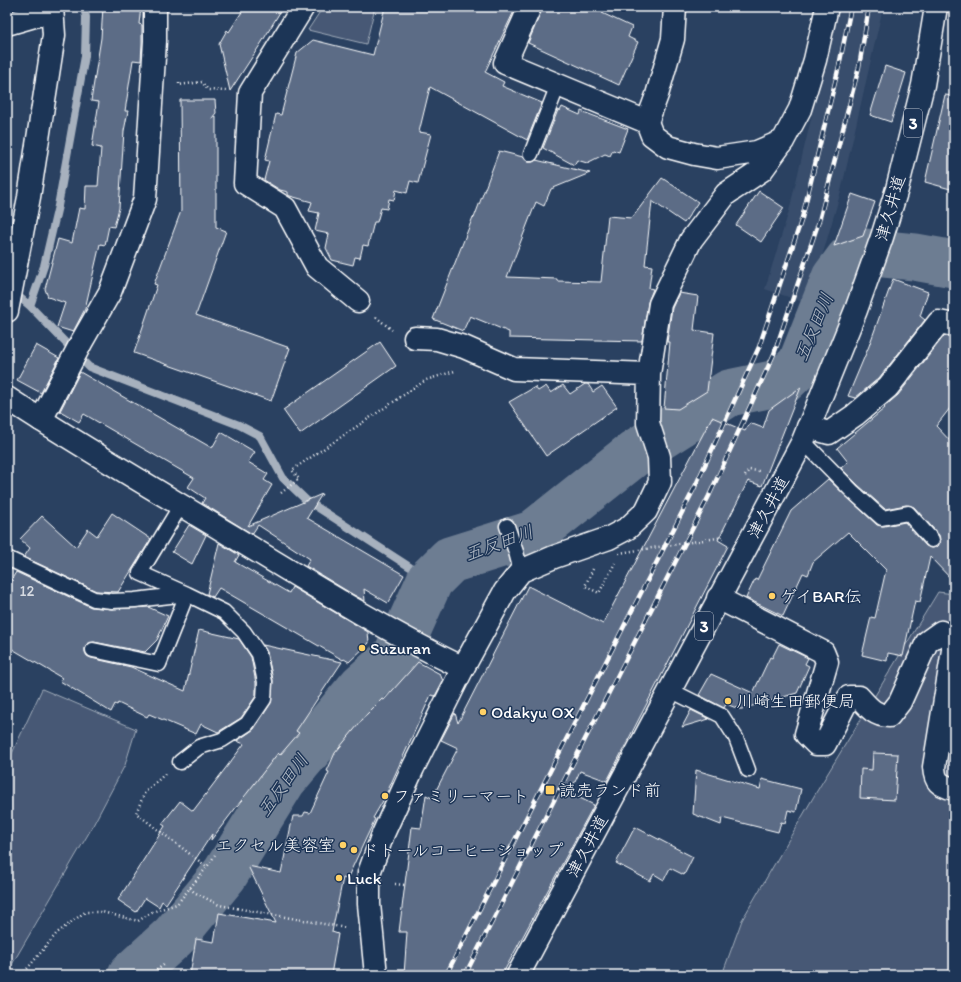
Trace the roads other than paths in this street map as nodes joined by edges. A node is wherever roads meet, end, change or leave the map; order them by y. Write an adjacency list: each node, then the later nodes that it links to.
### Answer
1 (156, 7): 19 (street)
2 (303, 7): 13 (street)
3 (530, 7): 9 (street)
4 (675, 7): 10 (street)
5 (827, 7): 11 (street)
6 (936, 7): 20 (street, 津久井道 / 3)
7 (52, 9): 8 (street); 14 (street)
8 (7, 24)
9 (558, 85): 10 (street); 12 (lane)
10 (647, 122): 11 (street)
11 (783, 141): 17 (street)
12 (531, 154)
13 (358, 301)
14 (8, 308)
15 (954, 325): 20 (street)
16 (415, 338): 17 (street)
17 (649, 374): 24 (street)
18 (7, 398): 19 (street)
19 (41, 420): 21 (street)
20 (806, 434): 23 (lane); 27 (street, 津久井道 / 3)
21 (181, 505): 26 (lane); 29 (street)
22 (506, 526): 24 (lane)
23 (932, 540)
24 (519, 561): 29 (street)
25 (7, 562): 26 (lane)
26 (187, 594): 28 (lane); 31 (lane)
27 (718, 598): 30 (street, 津久井道 / 3); 33 (street)
28 (93, 650)
29 (463, 668): 34 (street)
30 (670, 690): 32 (lane); 35 (street, 津久井道 / 3)
31 (180, 762)
32 (748, 770)
33 (954, 789)
34 (376, 975)
35 (518, 975)

